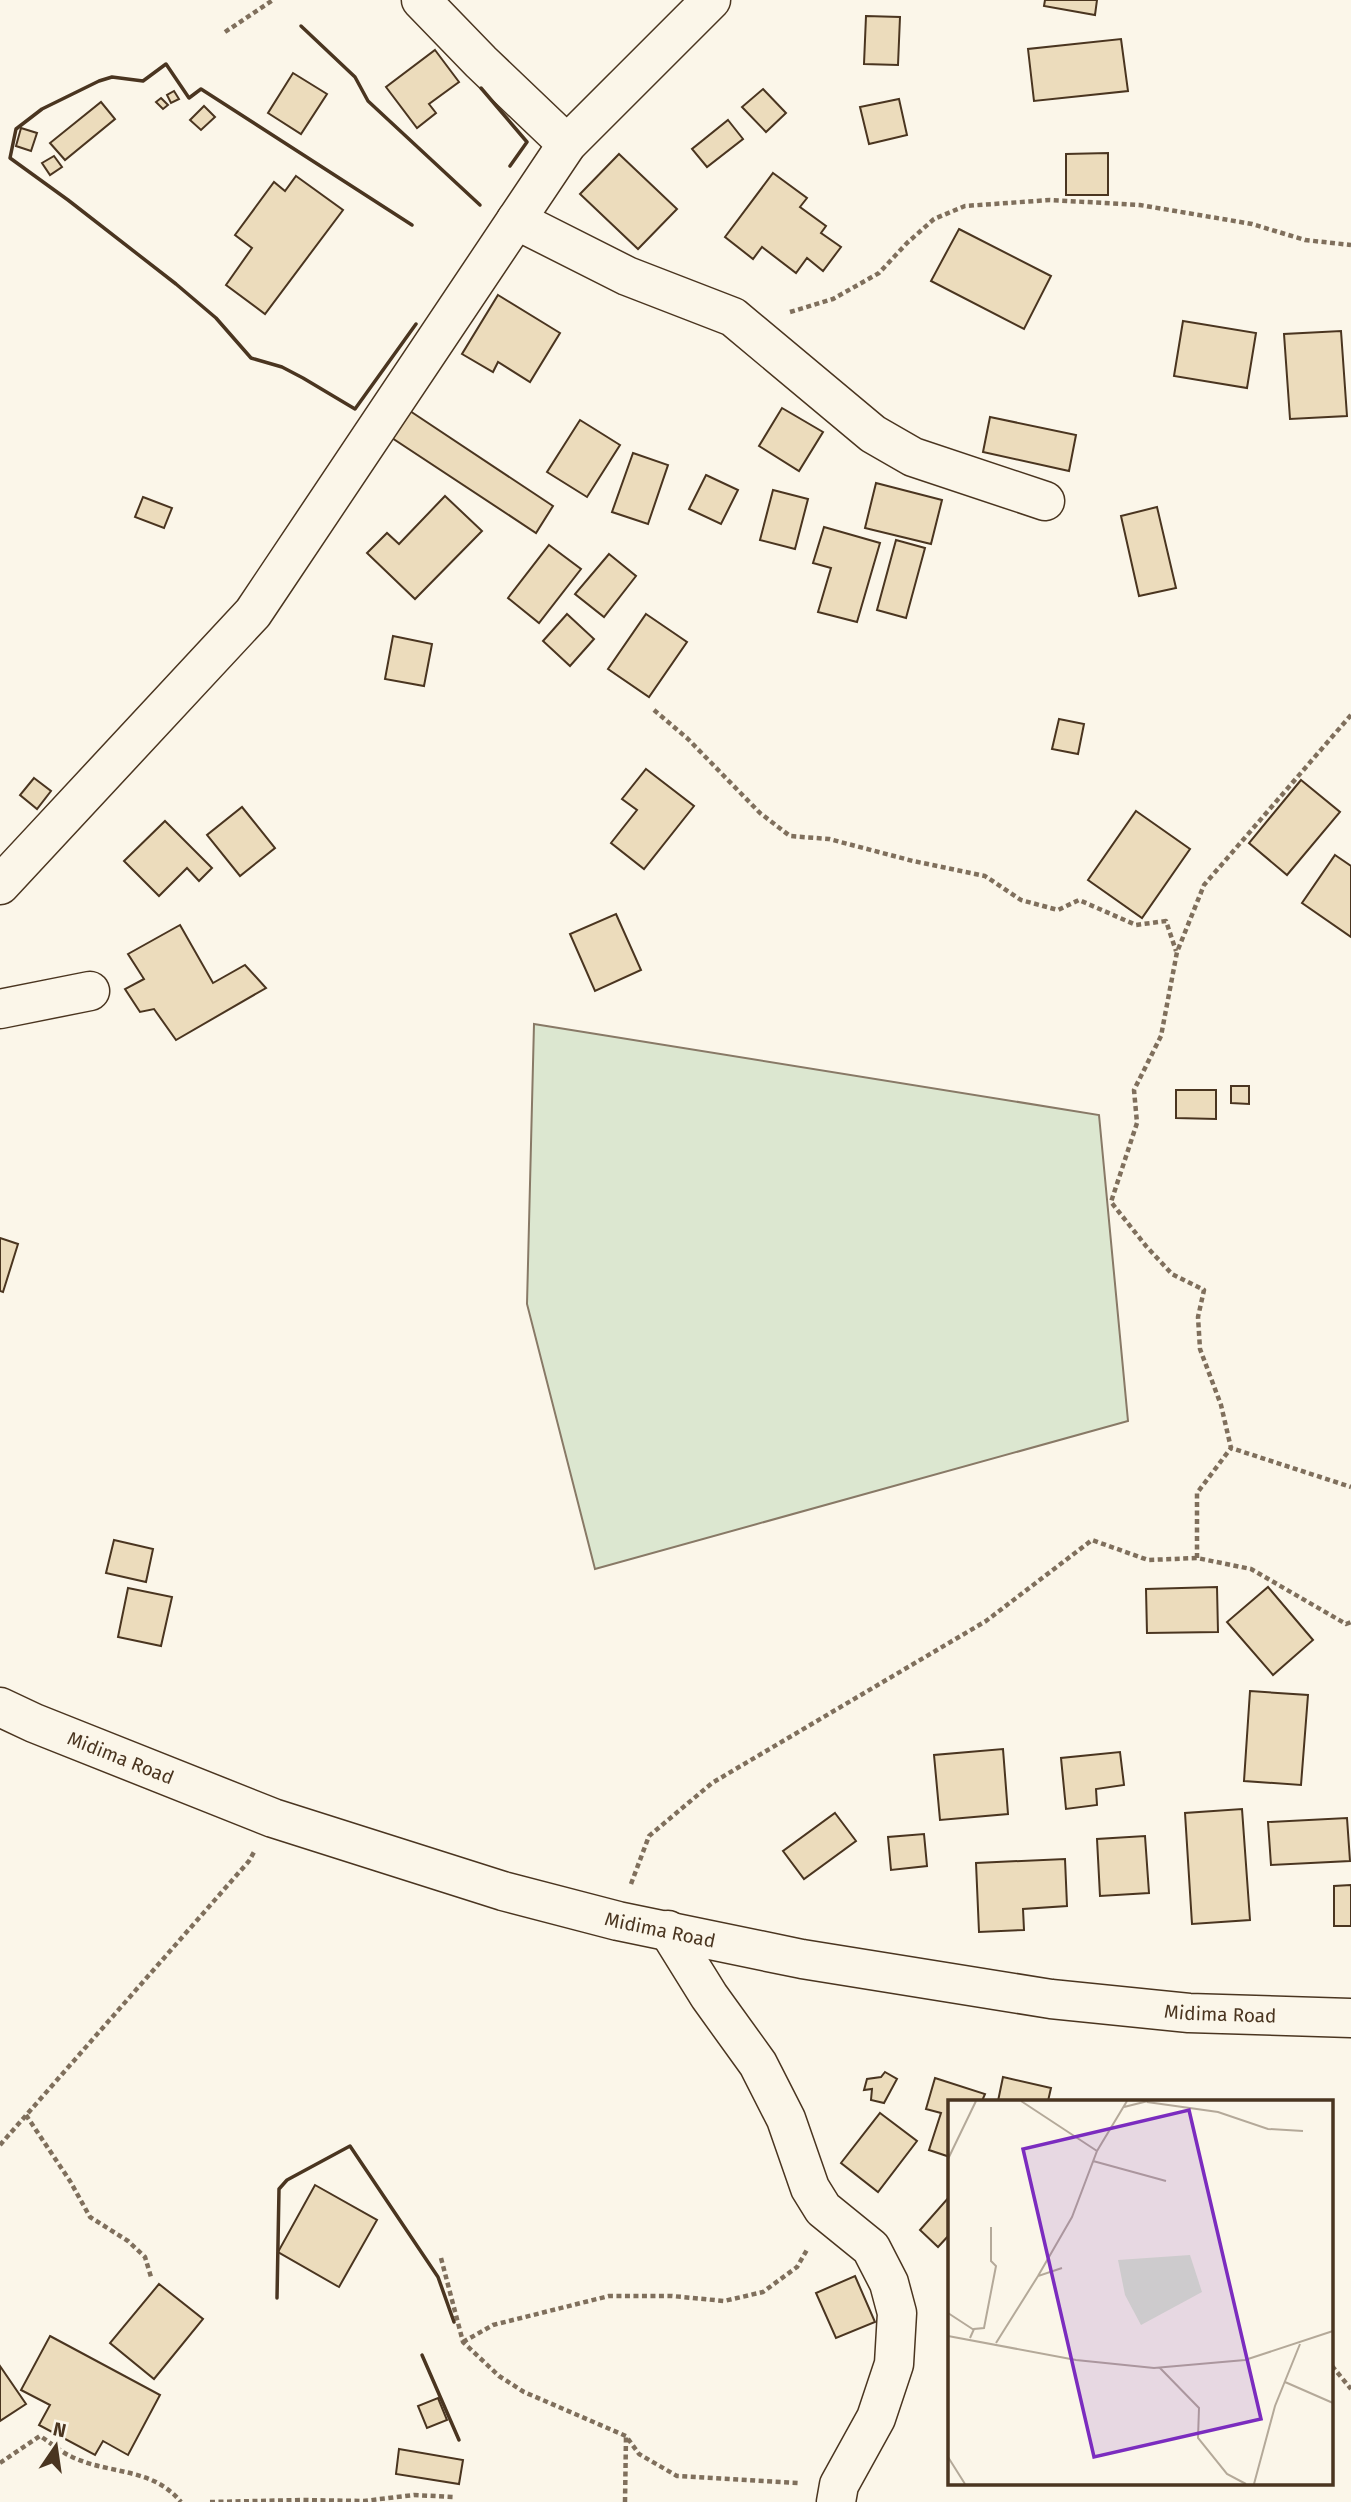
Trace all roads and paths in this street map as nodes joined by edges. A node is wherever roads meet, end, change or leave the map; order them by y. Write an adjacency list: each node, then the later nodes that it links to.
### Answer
1 (273, 0): 4 (path)
2 (421, 0): 5 (street)
3 (711, 0): 5 (street)
4 (225, 32)
5 (567, 144): 6 (street)
6 (516, 220): 8 (street); 12 (street)
7 (1351, 245): 8 (path)
8 (733, 317): 9 (street)
9 (1045, 501)
10 (654, 710): 13 (path)
11 (1351, 715): 13 (path)
12 (0, 885)
13 (1177, 952): 16 (path)
14 (90, 991): 15 (street)
15 (0, 1009)
16 (1231, 1448): 17 (path); 18 (path)
17 (1351, 1487)
18 (1197, 1558): 19 (path); 22 (path)
19 (1351, 1622)
20 (0, 1707): 22 (street, Midima Road)
21 (249, 1861): 25 (path)
22 (618, 1921): 23 (street, Midima Road)
23 (668, 1930): 24 (street, Midima Road); 27 (street)
24 (1351, 2018)
25 (26, 2115): 26 (path); 29 (path)
26 (0, 2145)
27 (823, 2209): 30 (path); 35 (street)
28 (441, 2258): 30 (path)
29 (151, 2277)
30 (463, 2342): 33 (path)
31 (1334, 2368): 32 (path)
32 (1351, 2389)
33 (626, 2435): 35 (path); 39 (path)
34 (0, 2463): 37 (path)
35 (838, 2494)
36 (453, 2497): 38 (path)
37 (181, 2502)
38 (210, 2502)
39 (625, 2502)

